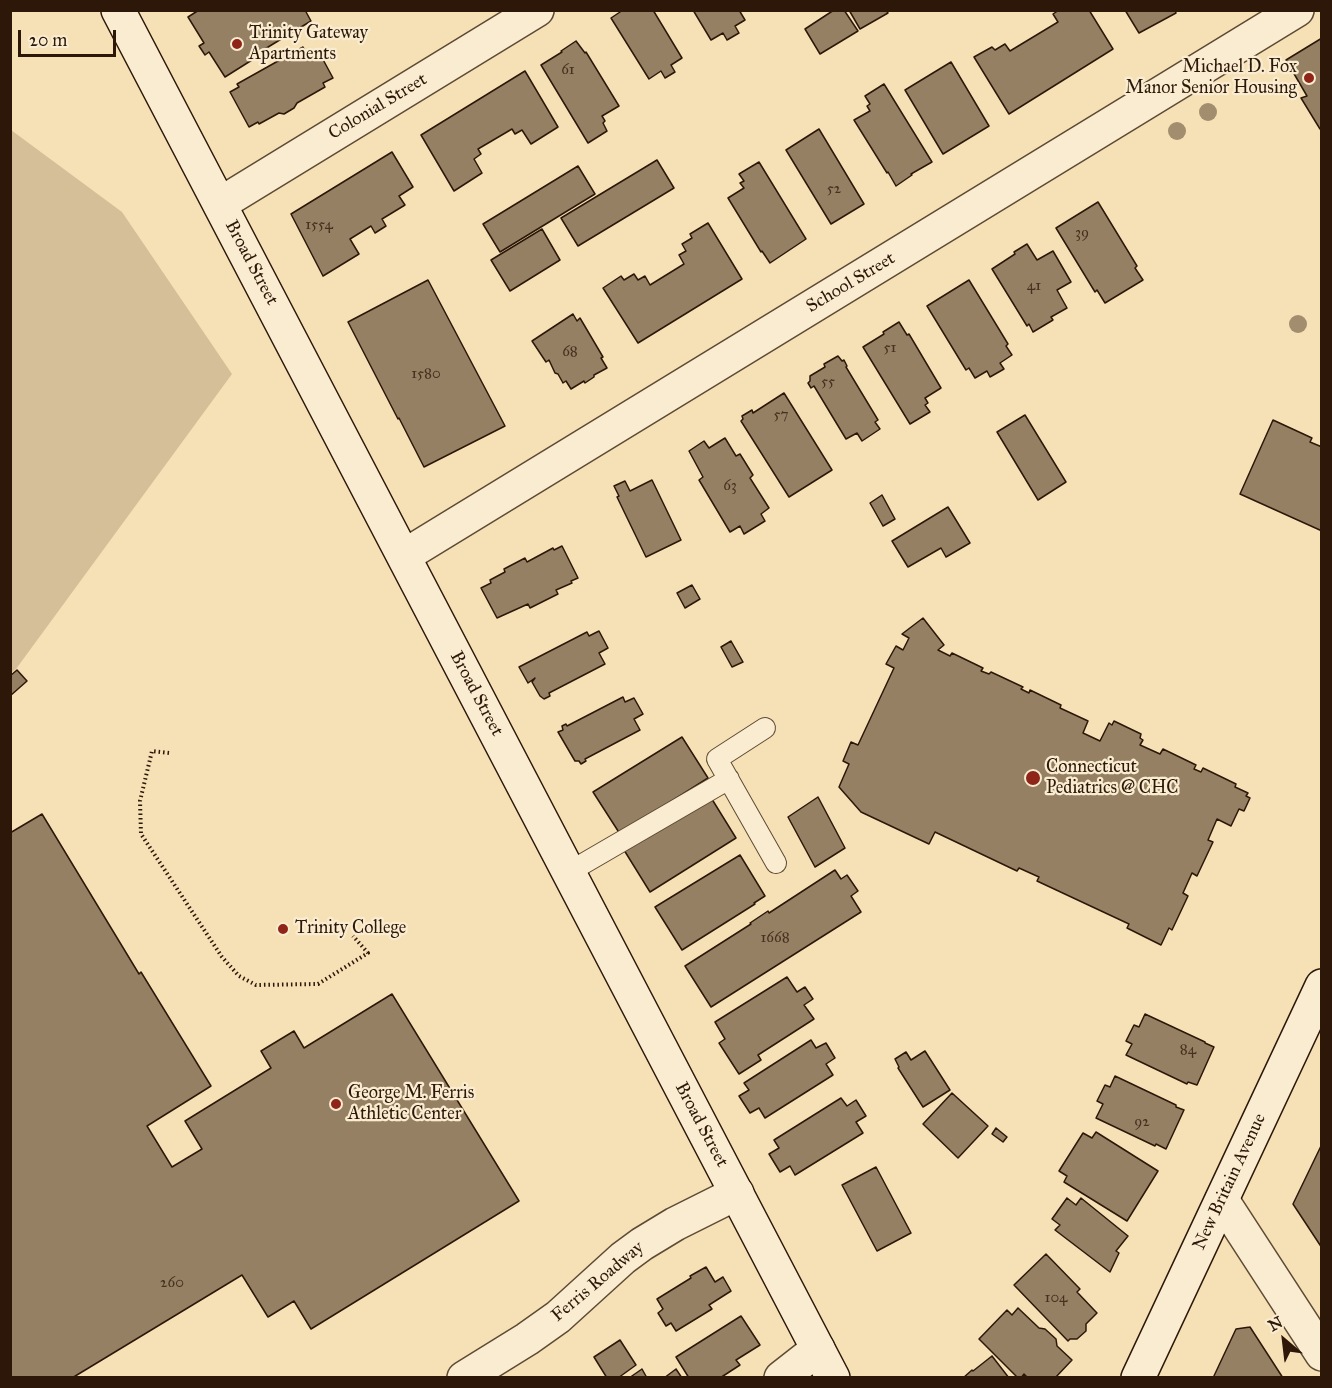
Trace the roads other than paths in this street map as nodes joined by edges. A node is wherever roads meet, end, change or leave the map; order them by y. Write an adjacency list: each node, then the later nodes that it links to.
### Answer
1 (118, 10): 4 (main road, Broad Street)
2 (537, 10): 4 (main road, Colonial Street)
3 (1297, 10): 5 (main road, School Street)
4 (220, 204): 5 (main road, Broad Street)
5 (404, 556): 9 (main road, Broad Street)
6 (765, 728): 7 (lane)
7 (729, 779): 8 (lane); 9 (lane)
8 (776, 863)
9 (569, 872): 11 (main road, Broad Street)
10 (1322, 987): 12 (main road, New Britain Avenue)
11 (736, 1193): 13 (main road, Broad Street); 15 (main road, Ferris Roadway)
12 (1222, 1200): 14 (main road); 18 (main road, New Britain Avenue)
13 (818, 1349): 16 (main road); 17 (main road, Broad Street)
14 (1322, 1354)
15 (464, 1377)
16 (781, 1377)
17 (833, 1377)
18 (1138, 1377)

